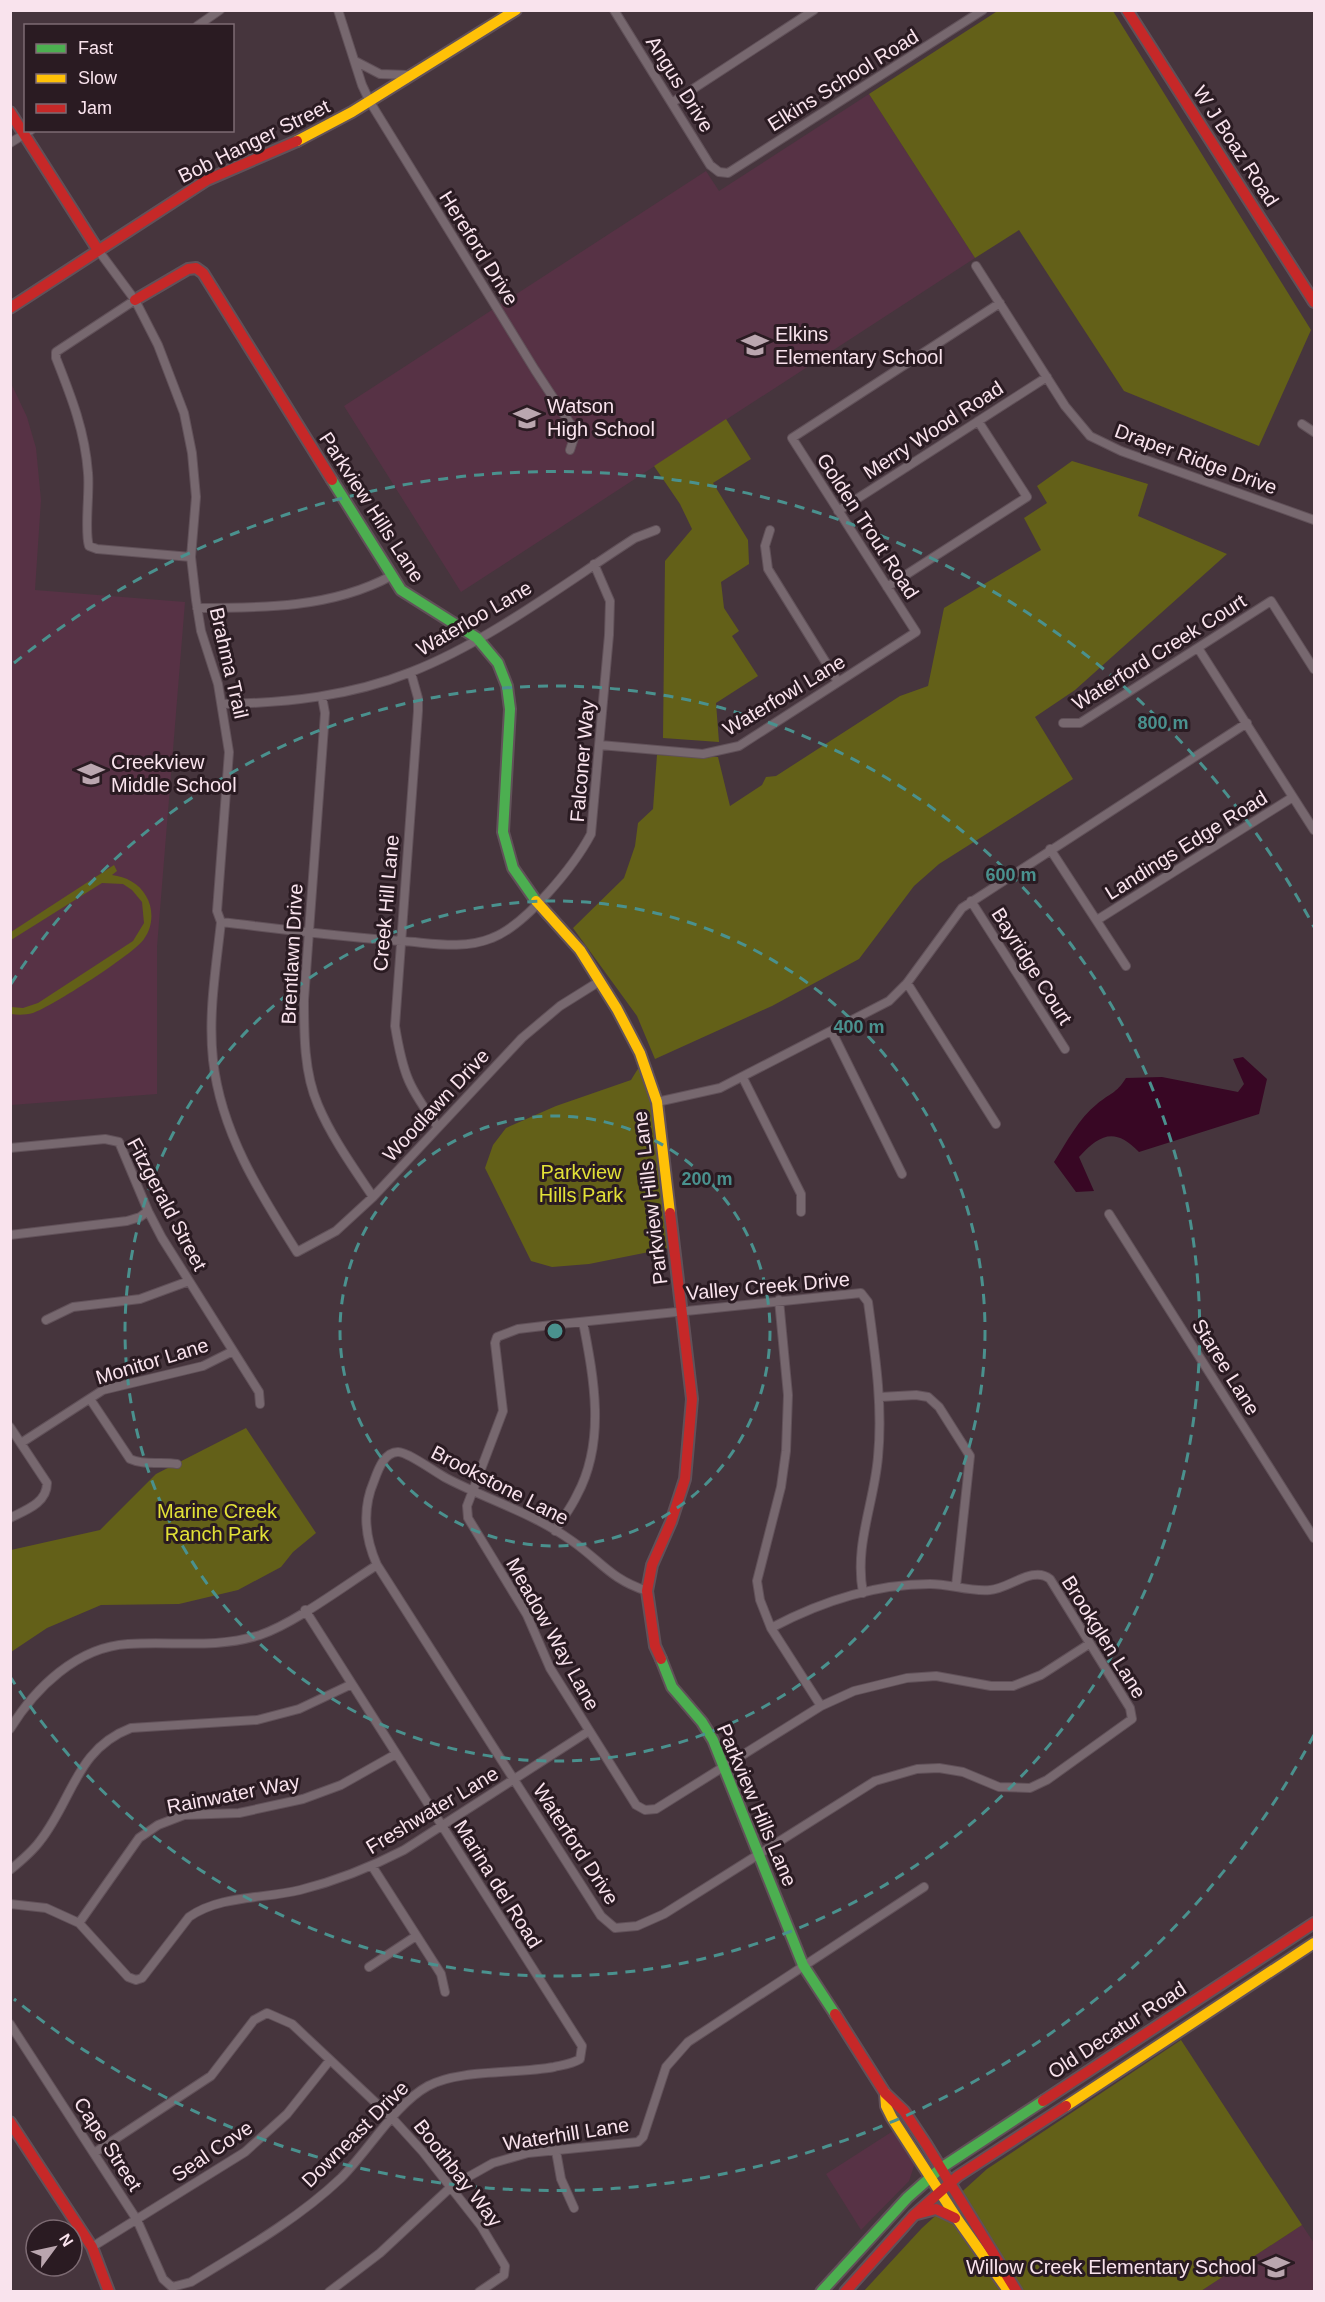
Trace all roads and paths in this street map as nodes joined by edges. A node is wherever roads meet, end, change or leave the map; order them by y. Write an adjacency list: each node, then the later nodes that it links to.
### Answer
1 (220, 10): 8 (street)
2 (338, 10): 9 (street, Hereford Drive)
3 (516, 10): 10 (street, Bob Hanger Street)
4 (614, 10): 12 (street, Angus Drive)
5 (814, 10): 12 (street)
6 (982, 10): 17 (street, Elkins School Road)
7 (1127, 10): 21 (street, W J Boaz Road)
8 (200, 24)
9 (355, 61): 10 (street); 11 (street, Hereford Drive)
10 (416, 75): 11 (street, Bob Hanger Street)
11 (370, 102): 18 (street, Bob Hanger Street); 28 (street, Hereford Drive)
12 (673, 102): 17 (street, Angus Drive)
13 (10, 112): 14 (street, Brahma Trail)
14 (24, 128)
15 (28, 132): 16 (street); 18 (street, Brahma Trail)
16 (10, 143)
17 (719, 172)
18 (98, 250): 20 (street, Brahma Trail); 23 (street, Bob Hanger Street)
19 (976, 266): 22 (street, Draper Ridge Drive)
20 (135, 300): 33 (street, Brahma Trail); 33 (street, Parkview Hills Lane); 35 (street, Parkview Hills Lane)
21 (1314, 302)
22 (1000, 303): 24 (street, Draper Ridge Drive); 29 (street, Golden Trout Road)
23 (10, 308)
24 (1047, 377): 25 (street, Merry Wood Road); 30 (street, Draper Ridge Drive)
25 (978, 421): 29 (street, Merry Wood Road); 36 (street)
26 (1302, 424): 27 (street)
27 (1314, 432)
28 (570, 450)
29 (838, 511): 36 (street, Golden Trout Road)
30 (1314, 520)
31 (656, 530): 34 (street, Waterloo Lane)
32 (770, 530): 43 (street)
33 (191, 557): 37 (street, Brahma Trail)
34 (594, 564): 39 (street, Waterloo Lane); 48 (street, Falconer Way)
35 (391, 576): 37 (street); 39 (street, Parkview Hills Lane)
36 (887, 587): 38 (street, Golden Trout Road)
37 (197, 608): 45 (street, Brahma Trail)
38 (916, 632): 43 (street, Waterfowl Lane)
39 (480, 638): 42 (street, Waterloo Lane); 53 (street, Parkview Hills Lane)
40 (1198, 648): 41 (street, Waterford Creek Court); 46 (street, Waterford Creek Court); 47 (street)
41 (1314, 669)
42 (411, 673): 44 (street, Waterloo Lane); 57 (street, Creek Hill Lane)
43 (838, 682): 48 (street, Waterfowl Lane)
44 (322, 697): 45 (street, Waterloo Lane); 56 (street, Brentlawn Drive)
45 (222, 704): 55 (street, Brahma Trail)
46 (1063, 723)
47 (1247, 723): 49 (street); 51 (street)
48 (600, 745): 53 (street, Falconer Way)
49 (1293, 797): 50 (street); 54 (street, Landings Edge Road)
50 (1314, 830)
51 (1050, 849): 52 (street); 54 (street)
52 (970, 901): 60 (street); 62 (street, Bayridge Court)
53 (536, 903): 57 (street, Falconer Way); 59 (street, Parkview Hills Lane)
54 (1097, 920): 58 (street)
55 (221, 922): 56 (street, Falconer Way); 74 (street, Brahma Trail)
56 (310, 933): 57 (street, Falconer Way); 69 (street, Brentlawn Drive)
57 (400, 941): 66 (street, Creek Hill Lane)
58 (1126, 966)
59 (600, 981): 64 (street, Parkview Hills Lane); 66 (street, Woodlawn Drive)
60 (907, 983): 61 (street); 65 (street)
61 (832, 1032): 63 (street); 68 (street)
62 (1065, 1049)
63 (743, 1078): 64 (street); 71 (street)
64 (657, 1102): 77 (street, Parkview Hills Lane)
65 (996, 1124)
66 (438, 1127): 69 (street, Woodlawn Drive)
67 (10, 1148): 70 (street, Fitzgerald Street)
68 (902, 1174)
69 (373, 1197): 74 (street, Woodlawn Drive)
70 (148, 1211): 73 (street); 75 (street, Fitzgerald Street)
71 (801, 1212)
72 (1109, 1214): 92 (street, Staree Lane)
73 (10, 1235)
74 (297, 1252)
75 (189, 1281): 78 (street); 81 (street, Fitzgerald Street)
76 (779, 1300): 77 (street, Valley Creek Drive); 82 (street, Valley Creek Drive); 98 (street)
77 (682, 1311): 79 (street, Valley Creek Drive); 95 (street, Parkview Hills Lane)
78 (46, 1320)
79 (584, 1322): 80 (street, Valley Creek Drive); 91 (street)
80 (497, 1337): 89 (street, Meadow Way Lane)
81 (233, 1351): 83 (street, Monitor Lane); 84 (street, Fitzgerald Street)
82 (880, 1397): 94 (street); 96 (street)
83 (90, 1399): 86 (street, Monitor Lane); 88 (street)
84 (260, 1404)
85 (10, 1427): 86 (street)
86 (21, 1443): 90 (street)
87 (395, 1452): 89 (street, Brookstone Lane); 93 (street, Waterford Drive)
88 (177, 1464)
89 (472, 1490): 91 (street, Brookstone Lane); 104 (street, Meadow Way Lane)
90 (14, 1516)
91 (555, 1531): 95 (street, Brookstone Lane)
92 (1314, 1538)
93 (377, 1565): 97 (street); 107 (street, Waterford Drive)
94 (956, 1586): 96 (street, Brookglen Lane); 99 (street, Brookglen Lane)
95 (647, 1591): 106 (street, Parkview Hills Lane)
96 (863, 1593): 98 (street, Brookglen Lane)
97 (305, 1610): 100 (street, Marina del Road); 103 (street)
98 (771, 1628): 101 (street)
99 (1089, 1644): 101 (street, Meadow Way Lane); 102 (street, Brookglen Lane)
100 (352, 1684): 105 (street, Marina del Road); 111 (street)
101 (821, 1706): 106 (street, Meadow Way Lane)
102 (1132, 1715): 109 (street, Waterford Drive)
103 (10, 1729)
104 (589, 1731): 106 (street, Meadow Way Lane); 107 (street, Freshwater Lane)
105 (396, 1754): 108 (street, Marina del Road); 114 (street, Rainwater Way)
106 (725, 1766): 109 (street, Parkview Hills Lane)
107 (515, 1780): 108 (street, Freshwater Lane); 109 (street, Waterford Drive)
108 (442, 1826): 110 (street, Freshwater Lane); 122 (street, Marina del Road)
109 (760, 1852): 118 (street, Parkview Hills Lane)
110 (372, 1866): 114 (street, Freshwater Lane); 116 (street)
111 (10, 1870)
112 (924, 1887): 118 (street, Waterhill Lane)
113 (10, 1904): 114 (street)
114 (79, 1923)
115 (1314, 1923): 129 (street, Old Decatur Road)
116 (416, 1936): 119 (street); 120 (street)
117 (1314, 1943): 131 (street, Old Decatur Road)
118 (802, 1965): 124 (street, Parkview Hills Lane); 127 (street, Waterhill Lane)
119 (369, 1967)
120 (444, 1992)
121 (10, 2024): 128 (street, Cape Street)
122 (582, 2055): 125 (street, Downeast Drive)
123 (330, 2060): 125 (street, Boothbay Way); 128 (street, Boothbay Way); 136 (street, Seal Cove)
124 (885, 2093): 129 (street, Parkview Hills Lane); 130 (street, Parkview Hills Lane)
125 (393, 2119): 132 (street, Boothbay Way); 139 (street, Downeast Drive)
126 (10, 2122): 138 (street)
127 (556, 2151): 132 (street, Waterhill Lane); 134 (street)
128 (94, 2152): 136 (street, Cape Street)
129 (941, 2168): 130 (street, Old Decatur Road); 131 (street, Parkview Hills Lane)
130 (932, 2176): 133 (street, Parkview Hills Lane); 143 (street, Old Decatur Road)
131 (950, 2182): 133 (street, Old Decatur Road); 146 (street, Parkview Hills Lane)
132 (452, 2186): 141 (street, Waterhill Lane); 142 (street, Boothbay Way)
133 (941, 2190): 135 (street, Old Decatur Road); 137 (street, Parkview Hills Lane)
134 (574, 2208)
135 (914, 2215): 137 (street); 144 (street, Old Decatur Road)
136 (138, 2220): 138 (street, Seal Cove); 139 (street, Cape Street)
137 (958, 2220): 145 (street, Parkview Hills Lane)
138 (92, 2247): 140 (street)
139 (168, 2286)
140 (109, 2292)
141 (329, 2292)
142 (479, 2292)
143 (821, 2292)
144 (845, 2292)
145 (1009, 2292)
146 (1017, 2292)

